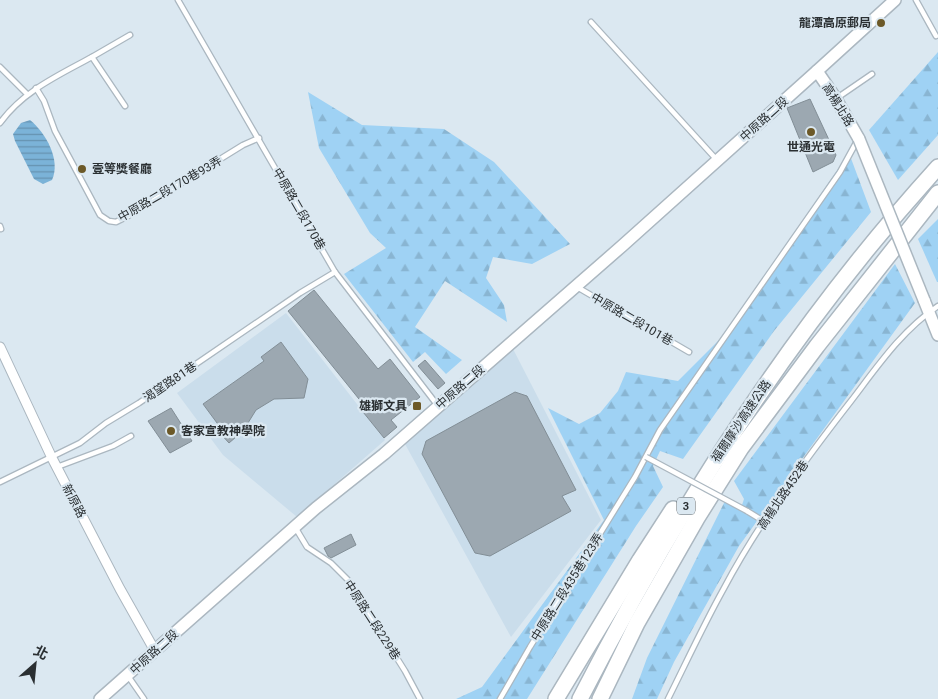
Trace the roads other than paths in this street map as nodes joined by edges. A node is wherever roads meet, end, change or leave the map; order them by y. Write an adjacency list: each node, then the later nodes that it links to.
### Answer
1 (178, 0): 16 (lane, 中原路二段170巷)
2 (916, 0): 6 (lane)
3 (889, 2): 9 (street, 中原路二段)
4 (591, 22): 18 (lane)
5 (130, 35): 7 (lane)
6 (936, 36)
7 (92, 57): 11 (lane); 14 (lane)
8 (0, 67): 12 (lane)
9 (817, 72): 13 (street, 高楊北路); 18 (street, 中原路二段)
10 (872, 74): 13 (lane)
11 (36, 88): 12 (lane); 16 (lane, 中原路二段170巷93弄)
12 (27, 94): 15 (lane)
13 (836, 98): 17 (street, 高楊北路)
14 (125, 106)
15 (0, 123)
16 (259, 138): 21 (lane, 中原路二段170巷)
17 (859, 139): 23 (street, 高楊北路, bridge); 30 (lane, 中原路二段435巷123弄)
18 (717, 160): 22 (street, 中原路二段)
19 (938, 167): 27 (highway, 福爾摩沙高速公路 / 3)
20 (938, 193): 44 (highway, 福爾摩沙高速公路 / 3)
21 (335, 272): 28 (lane, 中原路二段170巷); 31 (lane, 渴望路81巷)
22 (576, 286): 26 (lane, 中原路二段101巷); 28 (street, 中原路二段)
23 (933, 309): 24 (street); 34 (lane, 高楊北路452巷)
24 (938, 335)
25 (0, 346): 31 (street, 新原路)
26 (689, 352)
27 (759, 392): 42 (highway); 43 (highway, 福爾摩沙高速公路 / 3)
28 (438, 406): 35 (street, 中原路二段)
29 (131, 436): 32 (lane)
30 (646, 457): 34 (lane, bridge); 41 (lane, 中原路二段435巷123弄)
31 (52, 458): 32 (street, 新原路); 33 (lane, 渴望路81巷)
32 (56, 468): 36 (street, 新原路)
33 (0, 482)
34 (765, 522): 45 (lane, 高楊北路452巷)
35 (295, 527): 36 (street, 中原路二段); 40 (lane, 中原路二段229巷)
36 (155, 651): 37 (street, 中原路二段)
37 (128, 675): 38 (street, 中原路二段); 39 (lane)
38 (100, 699)
39 (144, 699)
40 (420, 699)
41 (500, 699)
42 (558, 699)
43 (580, 699)
44 (600, 699)
45 (668, 699)

